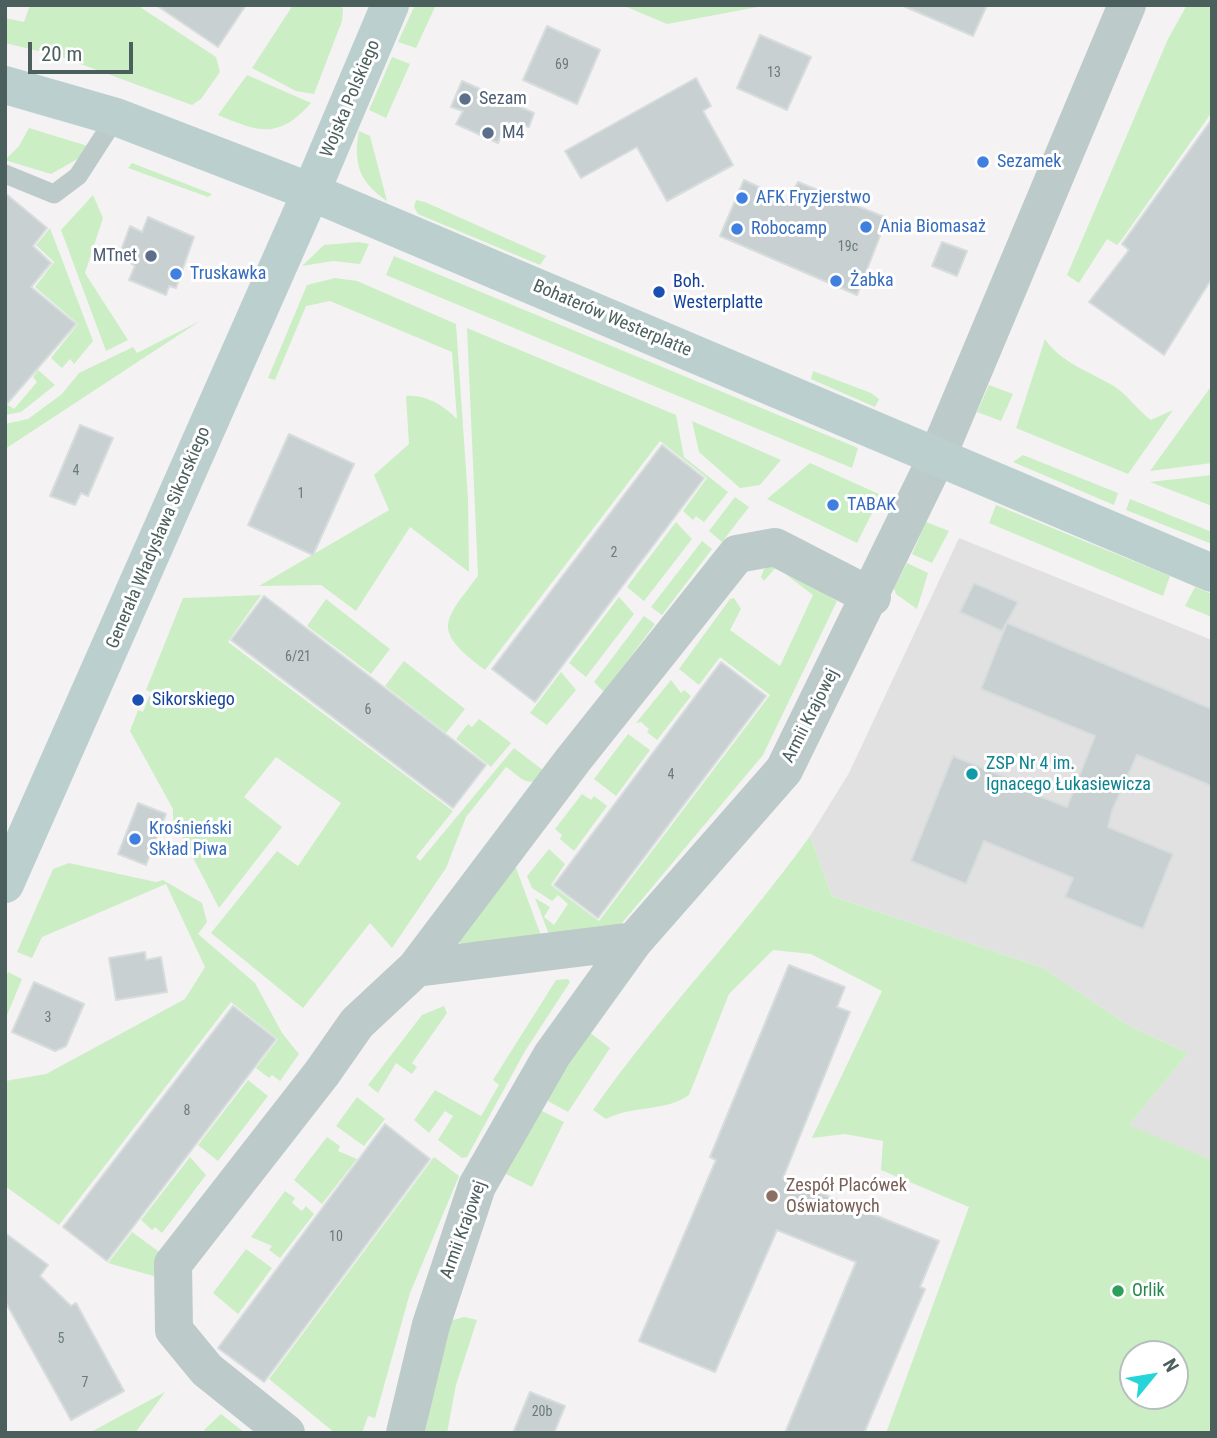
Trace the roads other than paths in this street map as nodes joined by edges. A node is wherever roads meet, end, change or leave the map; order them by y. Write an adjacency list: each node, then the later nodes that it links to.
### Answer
1 (390, 5): 6 (street, Wojska Polskiego)
2 (1127, 5): 7 (street, Armii Krajowej)
3 (5, 85): 4 (street, Bohaterów Westerplatte)
4 (116, 117): 5 (lane); 6 (street, Bohaterów Westerplatte)
5 (5, 174)
6 (311, 192): 7 (street, Bohaterów Westerplatte); 10 (street, Generała Władysława Sikorskiego)
7 (937, 457): 8 (street, Bohaterów Westerplatte); 9 (street, Armii Krajowej)
8 (1212, 573)
9 (872, 597): 11 (street, Armii Krajowej); 12 (street)
10 (5, 884)
11 (634, 941): 12 (street); 14 (street, Armii Krajowej)
12 (416, 968): 13 (street)
13 (286, 1433)
14 (405, 1433)

